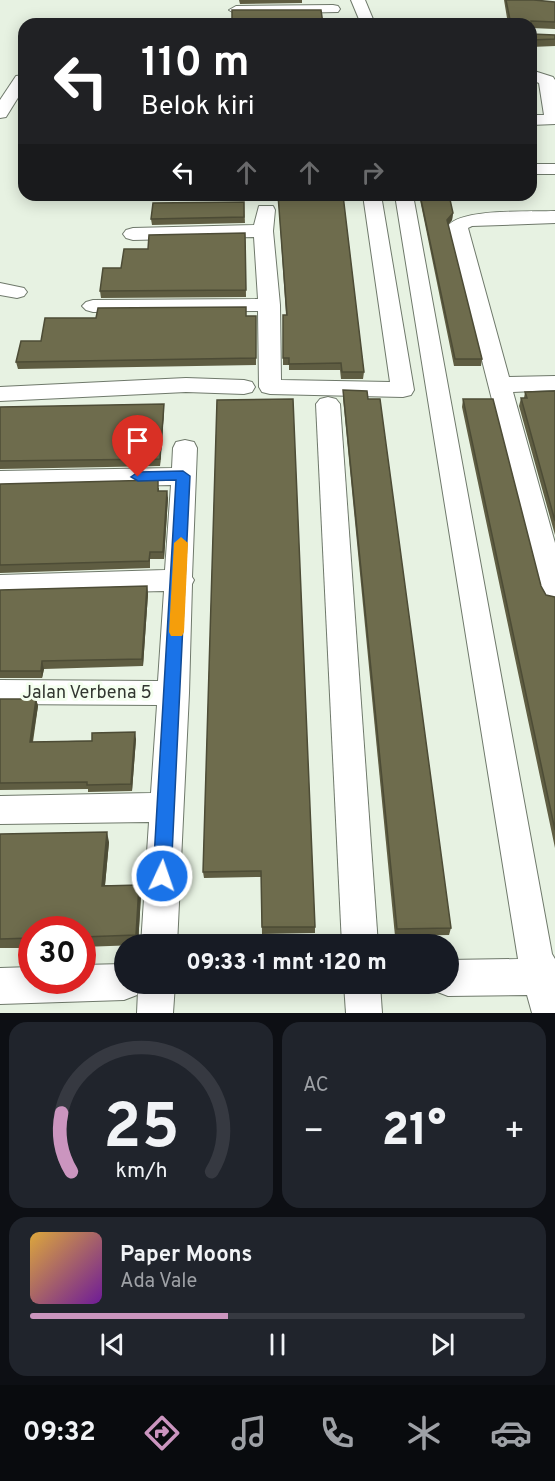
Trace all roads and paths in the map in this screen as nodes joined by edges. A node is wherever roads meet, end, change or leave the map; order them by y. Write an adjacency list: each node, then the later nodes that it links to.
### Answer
1 (358, 0): 5 (street)
2 (331, 4): 3 (street); 4 (street)
3 (236, 10)
4 (337, 18)
5 (366, 18)
6 (537, 77): 11 (street)
7 (0, 78): 8 (street)
8 (18, 79)
9 (18, 86): 10 (street)
10 (0, 113)
11 (537, 120)
12 (537, 169): 13 (street)
13 (555, 169)
14 (373, 201): 20 (street)
15 (405, 201): 37 (street)
16 (266, 210): 18 (street)
17 (555, 217): 23 (street)
18 (263, 231): 19 (street); 20 (street)
19 (133, 234)
20 (269, 305): 21 (street)
21 (93, 306)
22 (555, 383): 23 (street)
23 (501, 385): 30 (street)
24 (244, 387): 25 (street)
25 (0, 394)
26 (328, 404): 36 (street)
27 (0, 480): 28 (street)
28 (180, 580): 29 (street); 32 (street)
29 (0, 585)
30 (555, 593)
31 (0, 692): 32 (street, Jalan Verbena 5)
32 (174, 693): 33 (street)
33 (166, 807): 34 (street); 35 (street)
34 (0, 810)
35 (160, 934)
36 (359, 934)
37 (548, 977): 38 (street); 45 (street)
38 (459, 978)
39 (114, 982): 40 (street)
40 (0, 986)
41 (156, 994): 43 (street)
42 (363, 994): 44 (street)
43 (155, 1013)
44 (364, 1013)
45 (550, 1013)

